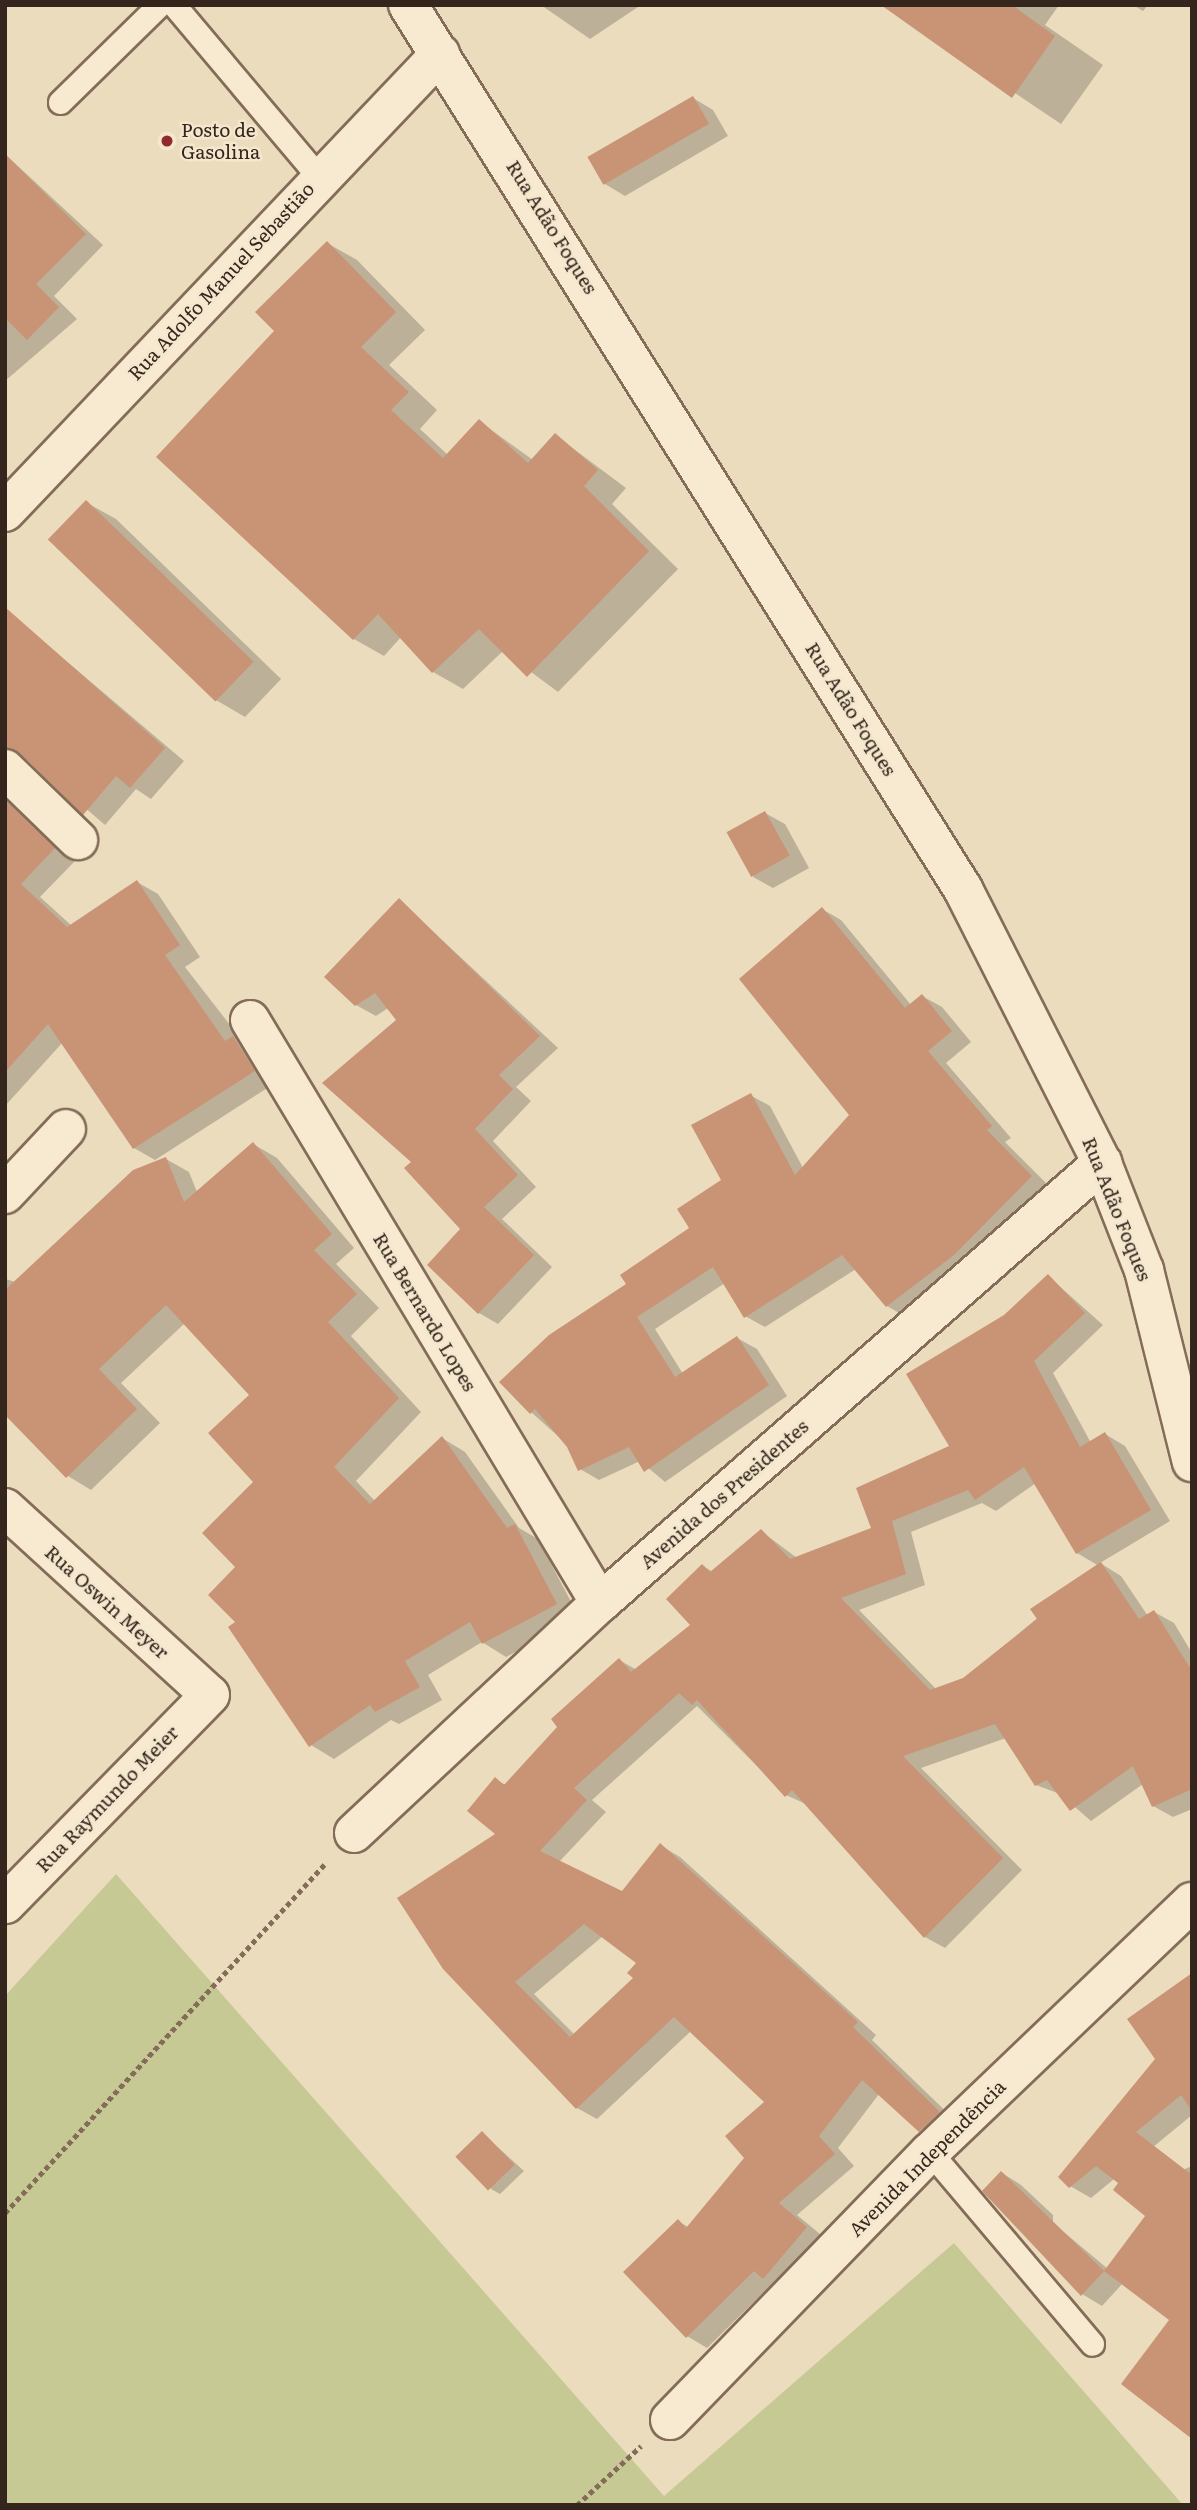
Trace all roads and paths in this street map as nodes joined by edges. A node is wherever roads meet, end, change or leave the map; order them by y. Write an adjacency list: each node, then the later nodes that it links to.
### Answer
1 (159, 5): 5 (lane)
2 (174, 5): 6 (lane)
3 (408, 5): 4 (street, Rua Adão Foques)
4 (440, 54): 6 (street, Rua Adolfo Manuel Sebastião); 12 (street, Rua Adão Foques)
5 (60, 102)
6 (319, 177): 7 (street, Rua Adolfo Manuel Sebastião)
7 (5, 512)
8 (5, 769): 9 (street)
9 (78, 839)
10 (250, 1020): 16 (street, Rua Bernardo Lopes)
11 (66, 1129): 13 (street)
12 (1102, 1163): 14 (street, Rua Adão Foques); 16 (street, Avenida dos Presidentes)
13 (5, 1194)
14 (1192, 1462)
15 (5, 1508): 17 (street, Rua Oswin Meyer)
16 (600, 1603): 18 (street, Avenida dos Presidentes)
17 (210, 1695): 20 (street, Rua Raymundo Meier)
18 (354, 1833): 22 (path)
19 (1192, 1902): 21 (street, Avenida Independência)
20 (5, 1904)
21 (930, 2152): 23 (lane); 24 (street, Avenida Independência)
22 (5, 2213)
23 (1092, 2344)
24 (670, 2420): 25 (path)
25 (577, 2505)

